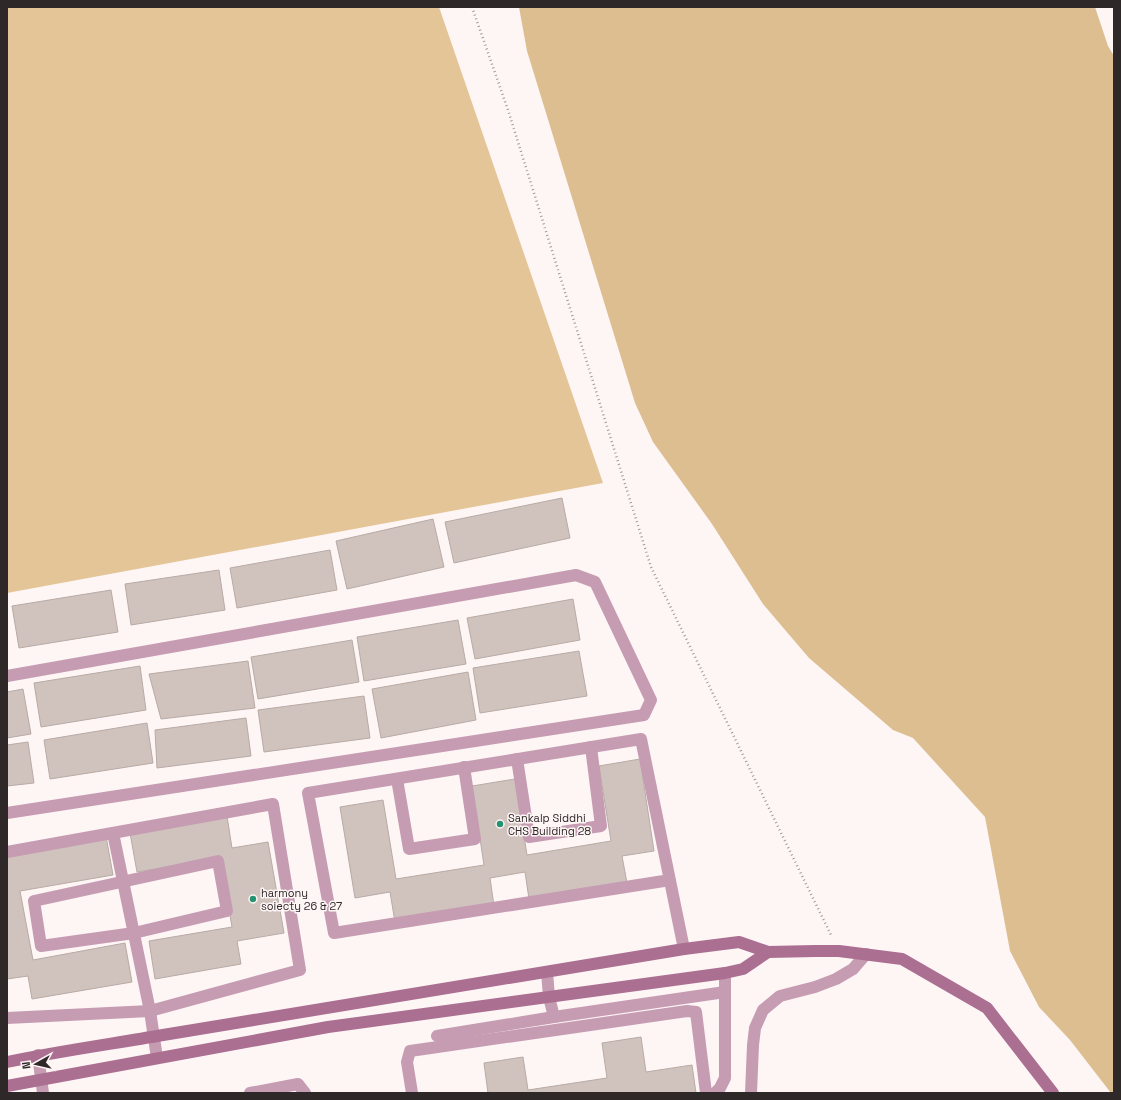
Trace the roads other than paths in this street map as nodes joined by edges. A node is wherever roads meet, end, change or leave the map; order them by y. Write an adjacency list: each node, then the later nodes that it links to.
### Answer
1 (7, 676): 6 (street)
2 (591, 747): 3 (street); 3 (street); 9 (street)
3 (517, 759): 4 (street)
4 (464, 767): 5 (street); 5 (street)
5 (397, 778): 9 (street)
6 (7, 813)
7 (113, 833): 8 (street); 10 (street); 19 (street)
8 (7, 852)
9 (670, 880): 12 (street)
10 (123, 882): 11 (street); 11 (street); 11 (street)
11 (134, 933): 19 (street)
12 (684, 949): 13 (street); 15 (street)
13 (768, 952): 14 (street); 16 (street)
14 (866, 954): 35 (street); 36 (street)
15 (547, 972): 18 (street); 23 (street)
16 (725, 973): 17 (street); 18 (street)
17 (725, 992): 20 (street); 34 (street)
18 (549, 996): 20 (street); 25 (street)
19 (150, 1011): 21 (street); 23 (street)
20 (554, 1017): 22 (street)
21 (7, 1018)
22 (437, 1036)
23 (154, 1037): 24 (street); 25 (street)
24 (38, 1055): 26 (street); 27 (street)
25 (157, 1058): 27 (street)
26 (7, 1062)
27 (42, 1081): 28 (street); 29 (street)
28 (7, 1086)
29 (43, 1093)
30 (250, 1093): 31 (street)
31 (305, 1093)
32 (412, 1093): 33 (street)
33 (706, 1093)
34 (715, 1093)
35 (751, 1093)
36 (1053, 1093)

